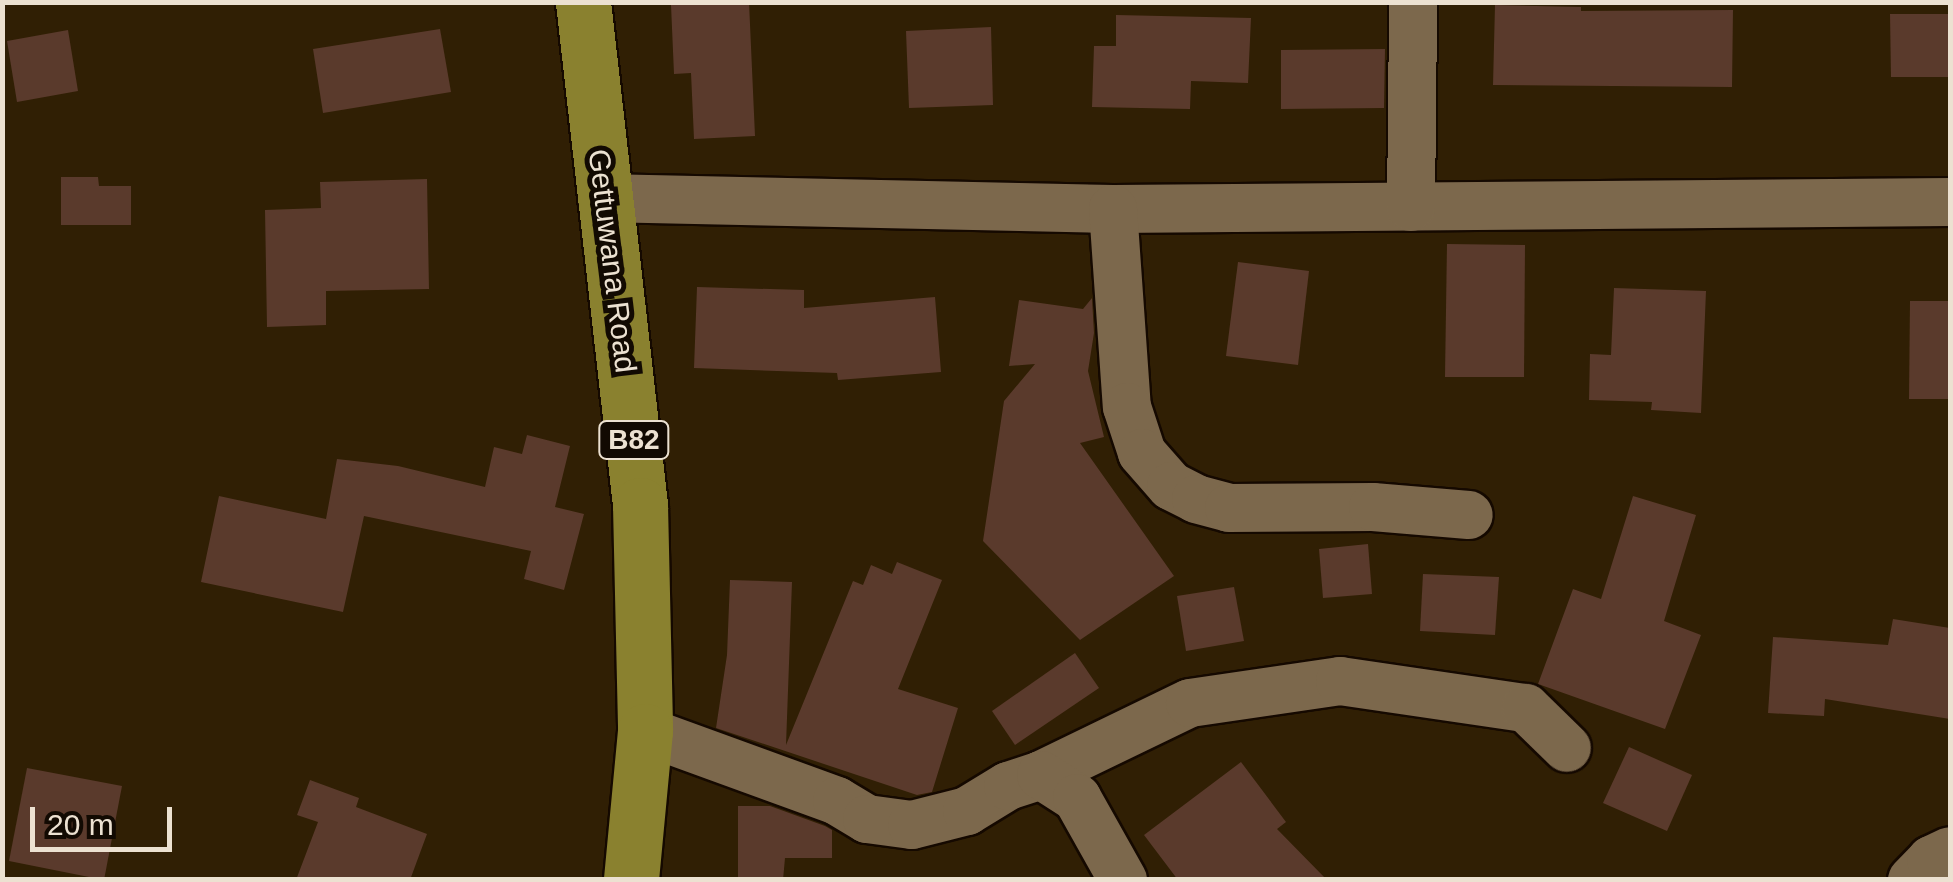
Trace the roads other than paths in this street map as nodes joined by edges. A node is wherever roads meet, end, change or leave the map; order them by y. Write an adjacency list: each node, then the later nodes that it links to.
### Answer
1 (583, 2): 3 (main road, Gettuwana Road / B82)
2 (1413, 2): 5 (street)
3 (602, 198): 6 (street); 8 (main road, Gettuwana Road / B82)
4 (1950, 202): 5 (street)
5 (1411, 206): 6 (street)
6 (1113, 209): 7 (street)
7 (1469, 515)
8 (645, 731): 10 (street); 12 (main road, Gettuwana Road / B82)
9 (1567, 748): 10 (street)
10 (1041, 775): 13 (street)
11 (1950, 851): 14 (street)
12 (631, 880)
13 (1124, 880)
14 (1912, 880)

